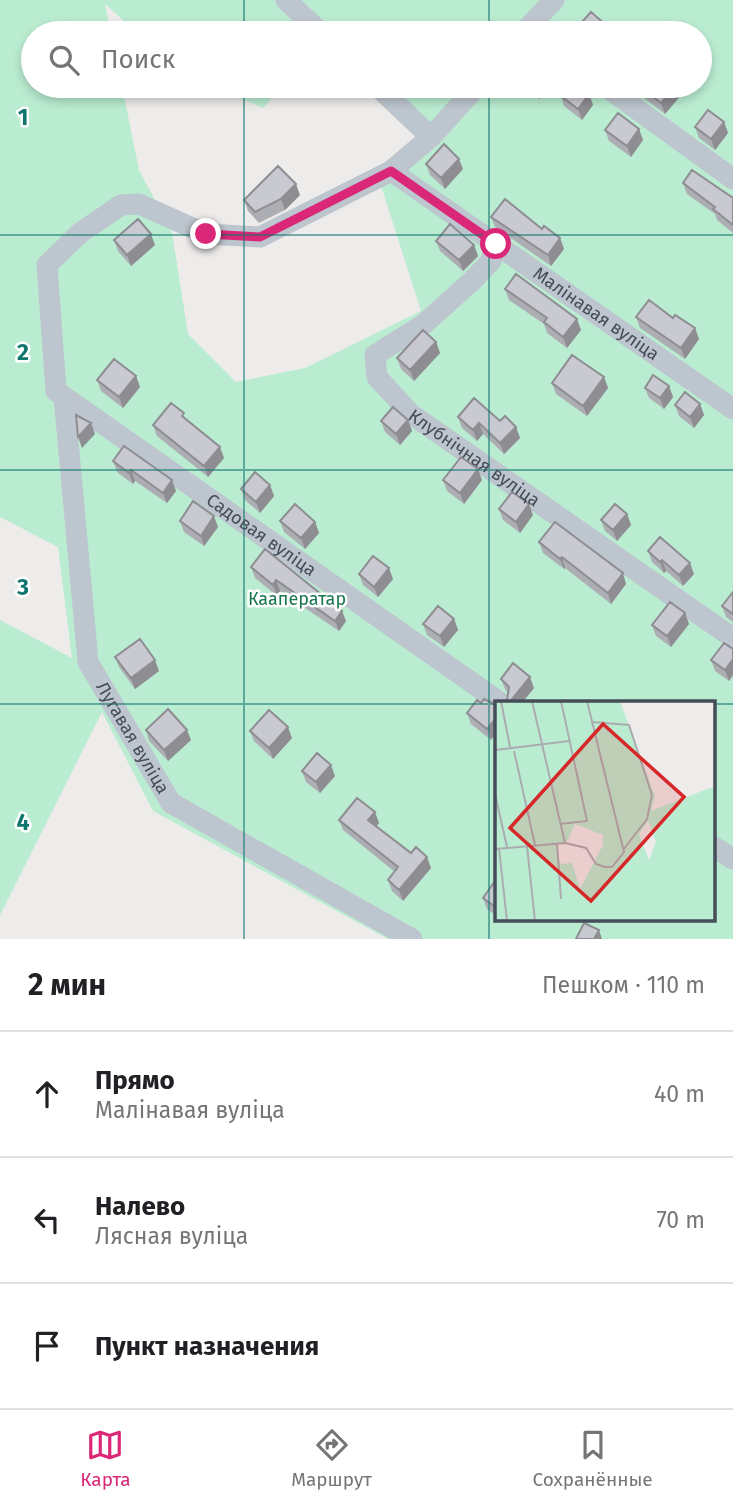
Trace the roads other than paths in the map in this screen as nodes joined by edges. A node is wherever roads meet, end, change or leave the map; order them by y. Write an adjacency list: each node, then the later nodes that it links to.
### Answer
1 (286, 0): 3 (street)
2 (554, 0): 4 (street)
3 (308, 21)
4 (537, 21)
5 (390, 98): 8 (street)
6 (466, 98): 8 (street)
7 (622, 98): 10 (street)
8 (431, 137): 9 (street)
9 (391, 171): 11 (street, Малінавая вуліца); 12 (street, Лугавая вуліца)
10 (733, 179)
11 (496, 244): 13 (street, Малінавая вуліца); 14 (street, Клубнічная вуліца)
12 (60, 394): 15 (street, Садовая вуліца); 18 (street, Лугавая вуліца)
13 (733, 409)
14 (733, 638)
15 (498, 701)
16 (716, 848): 17 (street)
17 (733, 859)
18 (412, 939)

